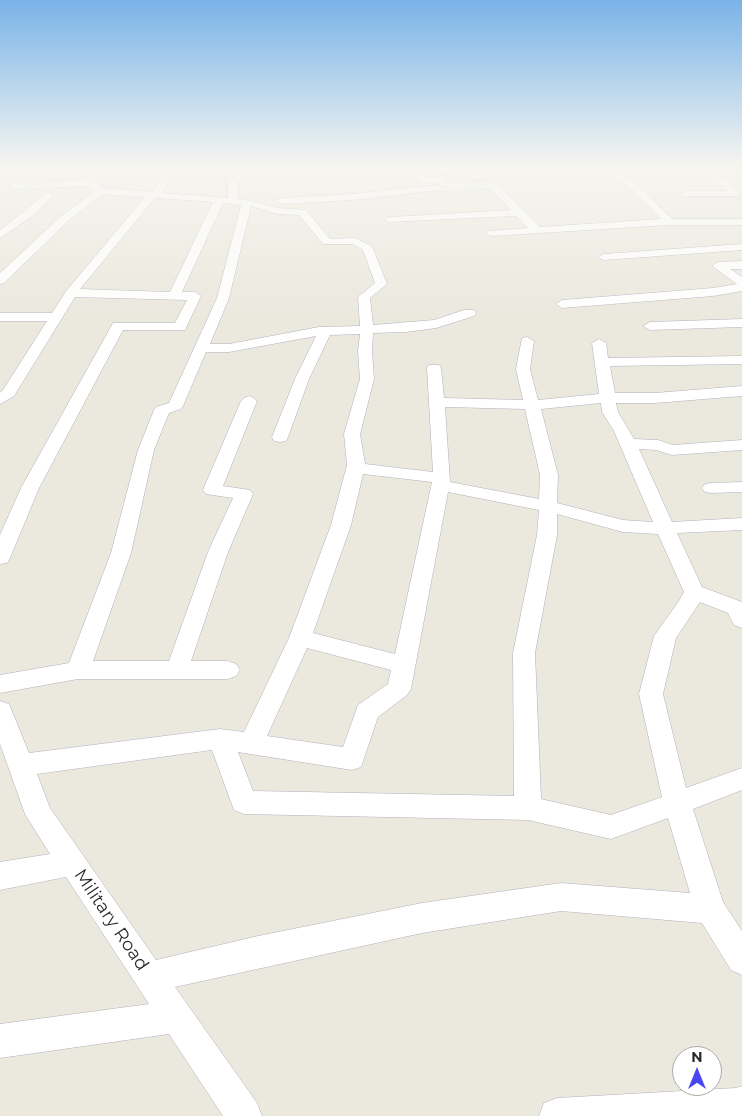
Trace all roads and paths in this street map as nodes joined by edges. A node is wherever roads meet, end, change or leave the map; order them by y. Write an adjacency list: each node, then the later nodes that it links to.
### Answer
1 (23, 218): 15 (street)
2 (65, 218): 19 (street)
3 (134, 218): 22 (street)
4 (226, 218): 23 (street)
5 (235, 218): 33 (street)
6 (307, 218): 30 (street)
7 (426, 218): 10 (street)
8 (524, 218): 13 (street)
9 (665, 218): 11 (street)
10 (391, 220)
11 (669, 222): 12 (street); 13 (street)
12 (742, 222)
13 (537, 230): 14 (street)
14 (492, 233)
15 (0, 235)
16 (742, 247): 17 (street)
17 (604, 257)
18 (742, 265): 20 (street)
19 (0, 280)
20 (742, 282)
21 (742, 287): 24 (street)
22 (71, 292): 23 (street); 27 (street)
23 (174, 296): 54 (street)
24 (562, 304)
25 (469, 313): 30 (street)
26 (0, 317): 27 (street)
27 (56, 317): 38 (street)
28 (742, 323): 29 (street)
29 (650, 326)
30 (367, 328): 31 (street); 47 (street)
31 (325, 331): 33 (street); 43 (street)
32 (527, 342): 41 (street)
33 (200, 348): 59 (street)
34 (742, 360): 37 (street)
35 (434, 368): 40 (street)
36 (742, 391): 37 (street)
37 (609, 398): 41 (street); 44 (street)
38 (0, 399)
39 (249, 400): 60 (street)
40 (436, 402): 41 (street); 48 (street)
41 (533, 405): 51 (street)
42 (742, 431): 45 (street)
43 (280, 437)
44 (628, 444): 45 (street); 53 (street)
45 (658, 445): 46 (street)
46 (742, 445)
47 (355, 468): 48 (street); 57 (street)
48 (441, 482): 51 (street); 58 (street)
49 (742, 487): 50 (street)
50 (711, 488)
51 (548, 506): 53 (street); 69 (street)
52 (742, 524): 53 (street)
53 (666, 528): 55 (street)
54 (0, 558)
55 (694, 592): 56 (street); 68 (street)
56 (740, 612)
57 (300, 638): 58 (street); 65 (street)
58 (404, 665): 65 (street)
59 (78, 670): 60 (street); 62 (street)
60 (177, 670): 61 (street)
61 (228, 670)
62 (0, 684)
63 (0, 711): 66 (street, Military Road)
64 (220, 739): 65 (street); 66 (street); 69 (street)
65 (251, 744)
66 (20, 765): 70 (street, Military Road)
67 (742, 779): 68 (street)
68 (677, 803): 69 (street); 72 (street)
69 (528, 808)
70 (72, 862): 71 (street); 74 (street, Military Road)
71 (0, 876)
72 (710, 910): 73 (street); 74 (street)
73 (742, 959)
74 (150, 977): 75 (street, Military Road)
75 (176, 1017): 76 (street); 78 (street, Military Road)
76 (0, 1041)
77 (742, 1104): 79 (street)
78 (244, 1116)
79 (557, 1116)

